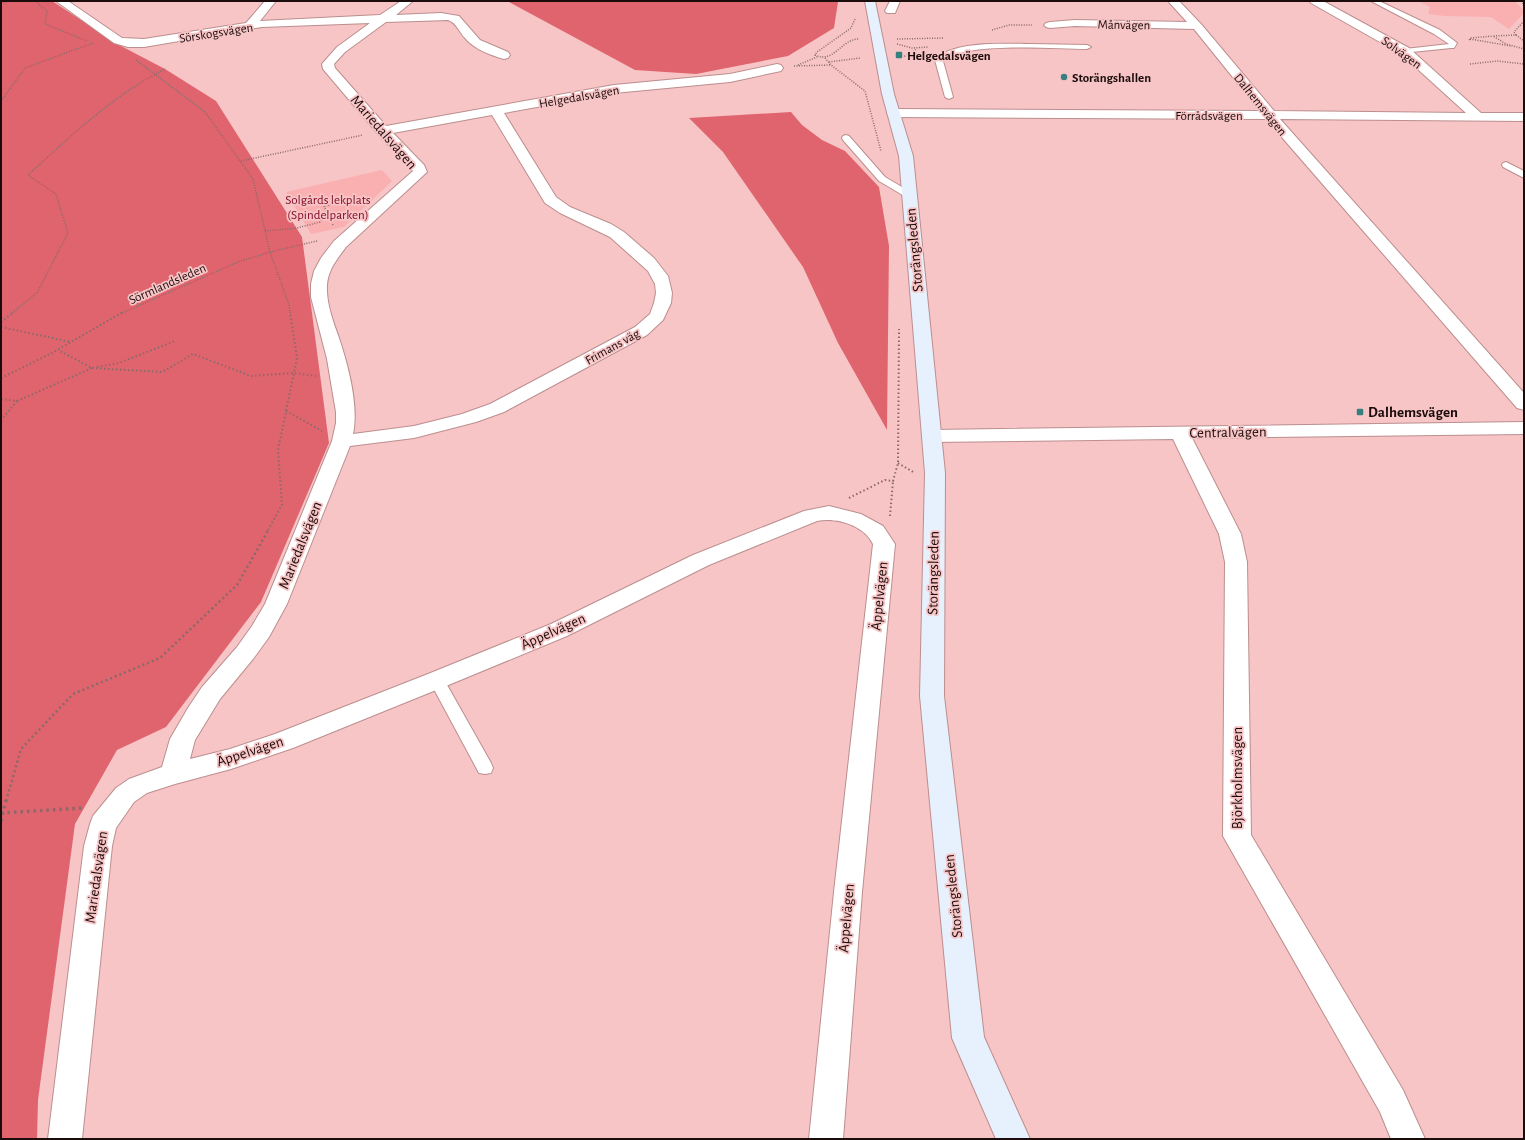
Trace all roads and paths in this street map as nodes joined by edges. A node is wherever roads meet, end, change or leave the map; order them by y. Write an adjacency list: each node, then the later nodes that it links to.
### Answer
1 (9, 1): 11 (path)
2 (35, 1): 25 (path)
3 (61, 1): 18 (street, Sörskogsvägen)
4 (271, 1): 18 (street)
5 (408, 1): 15 (street, Mariedalsvägen)
6 (870, 1): 51 (main road, Storängsleden)
7 (1173, 1): 19 (street, Dalhemsvägen)
8 (1315, 1): 33 (street, Solvägen)
9 (1374, 1): 33 (lane)
10 (1522, 2): 12 (path)
11 (1, 4)
12 (1524, 5)
13 (893, 6): 31 (path)
14 (854, 13): 36 (path)
15 (385, 18): 18 (street, Sörskogsvägen); 34 (street, Sörskogsvägen); 55 (street, Mariedalsvägen)
16 (1524, 21): 20 (path)
17 (1050, 25): 19 (street, Månvägen)
18 (250, 26)
19 (1197, 26): 52 (street, Dalhemsvägen)
20 (1516, 35): 24 (path); 28 (path)
21 (935, 38): 26 (path)
22 (862, 39): 37 (path)
23 (1470, 39): 28 (path)
24 (1524, 41)
25 (93, 43): 27 (path); 49 (path)
26 (935, 43)
27 (99, 45)
28 (1511, 46): 32 (path)
29 (930, 47): 31 (path)
30 (1087, 47): 48 (lane)
31 (918, 49): 39 (path)
32 (1524, 49)
33 (1405, 51): 53 (street, Solvägen)
34 (504, 55)
35 (130, 56): 47 (path)
36 (818, 57): 37 (path); 44 (path)
37 (825, 58): 40 (path)
38 (860, 58): 40 (path)
39 (900, 60)
40 (829, 62): 43 (path)
41 (1470, 64): 42 (path)
42 (1524, 64)
43 (831, 65): 44 (path); 60 (path)
44 (795, 66): 45 (path)
45 (777, 68): 50 (street, Helgedalsvägen)
46 (165, 69): 47 (path)
47 (155, 74): 57 (path); 67 (path)
48 (949, 97)
49 (1, 101)
50 (496, 110): 55 (street, Helgedalsvägen); 85 (street, Frimans väg)
51 (894, 113): 52 (street, Förrådsvägen); 62 (main road, Storängsleden)
52 (1270, 116): 53 (street, Förrådsvägen); 79 (street, Dalhemsvägen)
53 (1478, 117): 54 (street, Förrådsvägen)
54 (1524, 117)
55 (383, 130): 57 (path); 61 (street, Mariedalsvägen)
56 (846, 138): 60 (lane)
57 (241, 161): 64 (path)
58 (1506, 165): 59 (lane)
59 (1524, 175)
60 (888, 183): 62 (lane)
61 (399, 192): 63 (path); 65 (street, Mariedalsvägen)
62 (909, 195): 84 (main road, Storängsleden)
63 (328, 216): 64 (path); 65 (path)
64 (265, 231): 66 (path)
65 (344, 231): 66 (path, Sörmlandsleden); 76 (street, Mariedalsvägen)
66 (270, 252): 71 (path, Sörmlandsleden); 74 (path)
67 (1, 322)
68 (898, 326): 86 (path)
69 (1, 327): 71 (path)
70 (176, 341): 73 (path)
71 (71, 342): 72 (path, Sörmlandsleden)
72 (58, 350): 73 (path); 75 (path, Sörmlandsleden)
73 (92, 368): 74 (path); 78 (path)
74 (294, 373): 76 (path); 80 (path)
75 (1, 378)
76 (340, 380): 85 (street, Mariedalsvägen)
77 (1, 399): 78 (path)
78 (17, 401): 81 (path)
79 (1524, 404)
80 (286, 411): 85 (path); 93 (path)
81 (1, 420)
82 (1524, 428): 83 (street, Centralvägen)
83 (1180, 433): 84 (street, Centralvägen); 98 (street, Björkholmsvägen)
84 (932, 436): 97 (main road, Storängsleden)
85 (342, 441): 91 (street, Mariedalsvägen)
86 (893, 481): 87 (path); 88 (path)
87 (810, 516): 88 (street, Äppelvägen); 89 (street, Äppelvägen)
88 (884, 544): 96 (street, Äppelvägen)
89 (437, 680): 90 (lane); 91 (street, Äppelvägen)
90 (485, 768)
91 (173, 774): 92 (street, Mariedalsvägen)
92 (116, 806): 93 (path); 95 (street, Mariedalsvägen)
93 (1, 813): 94 (path)
94 (1, 821)
95 (65, 1139)
96 (826, 1139)
97 (1013, 1139)
98 (1408, 1139)

